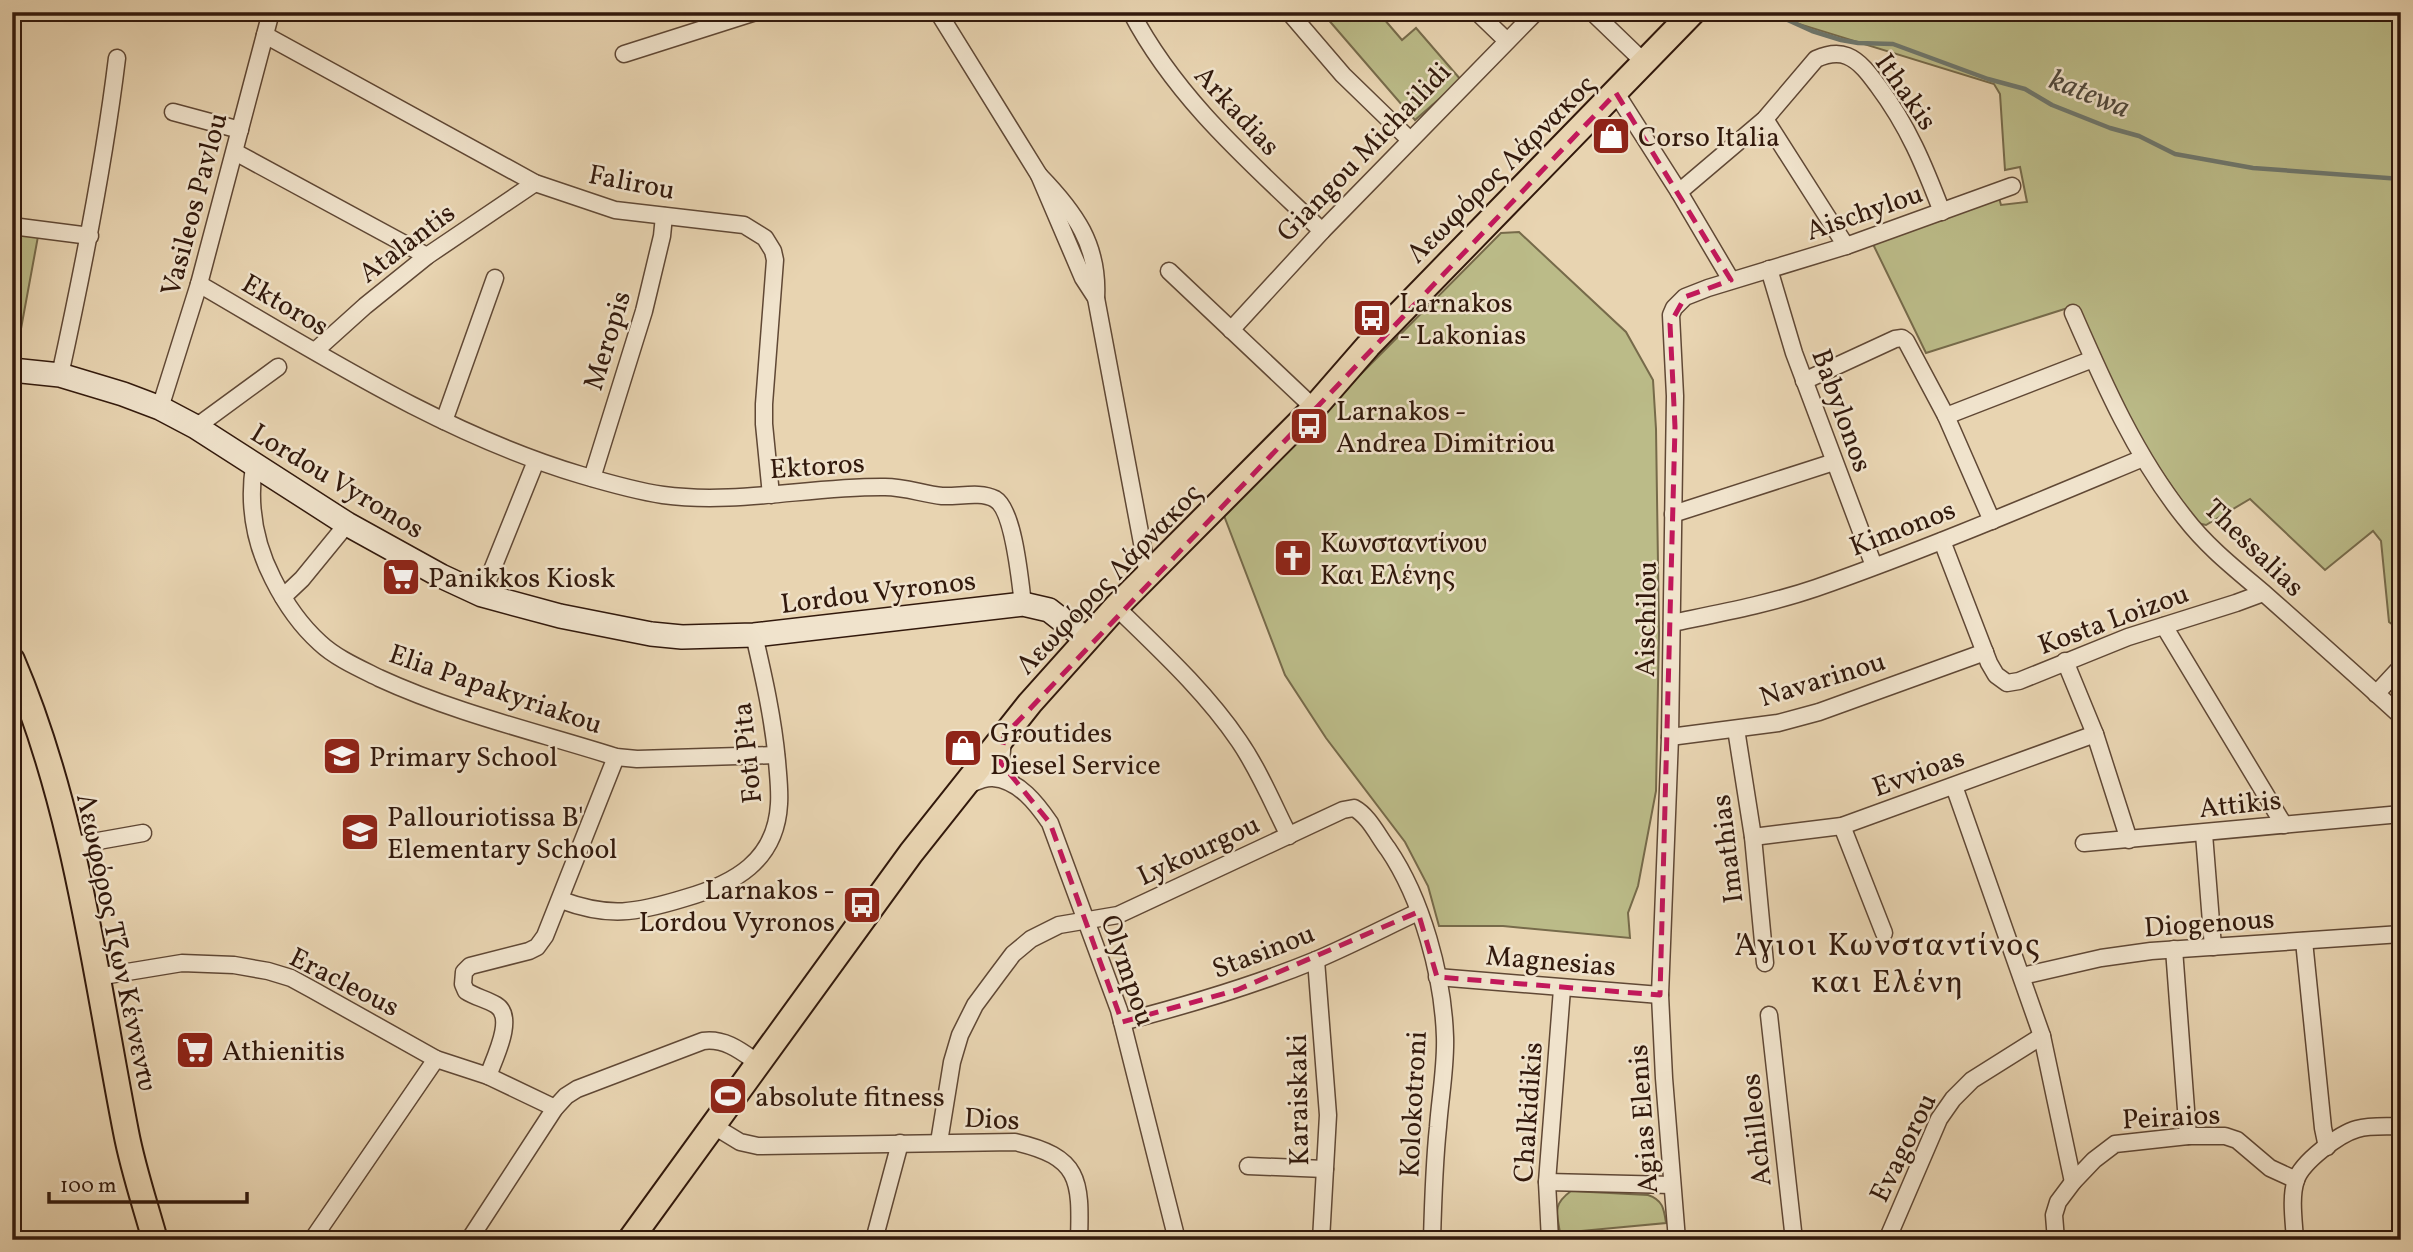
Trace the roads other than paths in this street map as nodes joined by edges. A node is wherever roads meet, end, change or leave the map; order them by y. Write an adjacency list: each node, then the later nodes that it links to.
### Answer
1 (271, 12): 10 (street, Vasileos Pavlou)
2 (756, 12): 12 (street)
3 (938, 12): 21 (street)
4 (1131, 12): 28 (street, Arkadias)
5 (1289, 12): 19 (street)
6 (1477, 12): 11 (street)
7 (1536, 12): 11 (street, Giangou Michailidi)
8 (1592, 12): 14 (street)
9 (1693, 12): 14 (main road, Λεωφόρος Λάρνακος)
10 (265, 35): 18 (street, Vasileos Pavlou); 22 (street, Falirou)
11 (1507, 41): 19 (street, Giangou Michailidi)
12 (624, 54)
13 (117, 58): 29 (street)
14 (1645, 63): 15 (main road, Λεωφόρος Λάρνακος)
15 (1616, 93): 24 (street); 49 (main road, Λεωφόρος Λάρνακος)
16 (173, 112): 18 (street)
17 (1765, 119): 24 (street, Ithakis); 25 (street, Ithakis); 31 (street)
18 (240, 130): 20 (street, Vasileos Pavlou)
19 (1410, 140): 28 (street, Giangou Michailidi)
20 (235, 152): 33 (street); 38 (street, Vasileos Pavlou)
21 (1040, 176): 30 (street); 32 (street)
22 (535, 183): 26 (street, Falirou); 33 (street, Atalantis)
23 (2012, 186): 25 (street, Aischylou)
24 (1679, 192): 37 (street)
25 (1942, 212): 31 (street, Aischylou)
26 (664, 216): 57 (street, Meropis); 58 (street, Falirou)
27 (12, 226): 29 (street)
28 (1322, 231): 41 (street, Giangou Michailidi)
29 (90, 236): 46 (street)
30 (1090, 246): 32 (street); 39 (street)
31 (1846, 246): 34 (street, Aischylou)
32 (1074, 253): 39 (street)
33 (427, 256): 42 (street, Atalantis)
34 (1769, 269): 37 (street, Aischylou); 47 (street, Babylonos)
35 (1169, 271): 41 (street)
36 (495, 278): 51 (street)
37 (1731, 279): 59 (street, Aischilou)
38 (199, 284): 42 (street, Ektoros); 48 (street, Vasileos Pavlou)
39 (1096, 298): 64 (street)
40 (2073, 313): 43 (street, Thessalias)
41 (1231, 330): 49 (street)
42 (315, 351): 51 (street, Ektoros)
43 (2093, 359): 50 (street); 53 (street, Thessalias)
44 (278, 368): 52 (street)
45 (12, 370): 46 (street, Lordou Vyronos)
46 (60, 376): 48 (street, Lordou Vyronos)
47 (1804, 380): 50 (street); 55 (street, Babylonos)
48 (160, 408): 52 (street, Lordou Vyronos)
49 (1314, 408): 64 (main road, Λεωφόρος Λάρνακος)
50 (1946, 416): 60 (street)
51 (444, 421): 54 (street, Ektoros)
52 (196, 427): 56 (street, Lordou Vyronos)
53 (2143, 458): 60 (street, Kimonos); 65 (street, Thessalias)
54 (536, 461): 57 (street, Ektoros); 66 (street)
55 (1834, 463): 59 (street); 63 (street, Babylonos)
56 (254, 466): 61 (street, Lordou Vyronos); 67 (street, Elia Papakyriakou)
57 (592, 478): 58 (street, Ektoros)
58 (771, 495): 68 (street, Ektoros)
59 (1673, 514): 70 (street, Aischilou)
60 (1992, 521): 62 (street, Kimonos)
61 (347, 524): 66 (street, Lordou Vyronos); 67 (street)
62 (1942, 541): 63 (street, Kimonos); 74 (street)
63 (1874, 566): 70 (street, Kimonos)
64 (1148, 575): 69 (main road, Λεωφόρος Λάρνακος)
65 (2263, 593): 71 (street, Kosta Loizou); 78 (street, Thessalias)
66 (482, 594): 72 (street, Lordou Vyronos)
67 (283, 597): 85 (street, Elia Papakyriakou)
68 (1023, 604): 72 (street, Lordou Vyronos); 73 (street, Lordou Vyronos)
69 (1116, 607): 73 (main road, Λεωφόρος Λάρνακος); 97 (street)
70 (1672, 623): 83 (street, Aischilou)
71 (2164, 626): 76 (street, Kosta Loizou); 93 (street)
72 (754, 635): 84 (street, Foti Pita)
73 (1086, 639): 82 (main road, Λεωφόρος Λάρνακος)
74 (1987, 657): 76 (street, Kosta Loizou); 80 (street, Navarinou)
75 (12, 660): 101 (main road, Λεωφόρος Τζων Κέννεντυ)
76 (2065, 661): 81 (street)
77 (2401, 667): 78 (street)
78 (2376, 694): 79 (street, Thessalias)
79 (2401, 716)
80 (1736, 729): 83 (street, Navarinou); 98 (street, Imathias)
81 (2095, 734): 88 (street, Evvioas); 99 (street)
82 (1004, 736): 86 (main road, Λεωφόρος Λάρνακος); 87 (street)
83 (1670, 737): 116 (street, Aischilou)
84 (776, 755): 85 (street, Elia Papakyriakou); 102 (street, Foti Pita)
85 (617, 757): 102 (street)
86 (985, 760): 87 (street); 89 (main road, Λεωφόρος Λάρνακος)
87 (1010, 779): 90 (street)
88 (1954, 786): 94 (street, Evvioas); 112 (street)
89 (963, 787): 90 (street, Olympou); 121 (main road, Λεωφόρος Λάρνακος)
90 (1026, 793): 104 (street, Olympou)
91 (2401, 814): 93 (street, Attikis)
92 (1332, 815): 97 (street, Lykourgou); 103 (street, Kolokotroni)
93 (2284, 825): 96 (street, Attikis)
94 (1842, 826): 98 (street, Evvioas); 105 (street)
95 (143, 833): 101 (street)
96 (2204, 834): 99 (street, Attikis); 108 (street)
97 (1289, 836): 104 (street, Lykourgou)
98 (1753, 838): 111 (street, Imathias)
99 (2129, 840): 100 (street, Attikis)
100 (2084, 844)
101 (70, 846): 113 (main road, Λεωφόρος Τζων Κέννεντυ)
102 (561, 900): 122 (street)
103 (1418, 912): 110 (street, Stasinou); 114 (street, Kolokotroni)
104 (1084, 920): 118 (street, Olympou); 127 (street, Lykourgou)
105 (1884, 933)
106 (2401, 934): 107 (street, Diogenous)
107 (2304, 942): 108 (street, Diogenous); 129 (street)
108 (2213, 947): 109 (street, Diogenous)
109 (2174, 949): 112 (street, Diogenous); 126 (street)
110 (1316, 960): 118 (street, Stasinou); 131 (street, Karaiskaki)
111 (1765, 963)
112 (2022, 976): 119 (street)
113 (97, 977): 120 (street, Eracleous); 136 (main road, Λεωφόρος Τζων Κέννεντυ)
114 (1437, 977): 115 (street, Magnesias); 144 (street, Kolokotroni)
115 (1562, 989): 116 (street, Magnesias); 133 (street, Chalkidikis)
116 (1660, 995): 135 (street, Agias Elenis)
117 (1769, 1015): 147 (street, Achilleos)
118 (1122, 1022): 142 (street, Olympou)
119 (2042, 1035): 134 (street); 148 (street, Evagorou)
120 (436, 1059): 122 (street, Eracleous); 137 (street)
121 (758, 1063): 123 (street); 124 (main road, Λεωφόρος Λάρνακος)
122 (488, 1076): 123 (street, Eracleous)
123 (555, 1108): 138 (street)
124 (712, 1125): 128 (street, Dios); 139 (main road, Λεωφόρος Λάρνακος)
125 (2401, 1126): 129 (street)
126 (2188, 1136): 132 (street, Peiraios); 134 (street, Peiraios)
127 (939, 1142): 128 (street, Dios); 141 (street, Dios)
128 (900, 1143): 140 (street)
129 (2327, 1147): 132 (street)
130 (1248, 1166): 131 (street)
131 (1325, 1170): 143 (street, Karaiskaki)
132 (2296, 1180): 150 (street)
133 (1547, 1182): 135 (street); 145 (street, Chalkidikis)
134 (2073, 1182): 149 (street, Peiraios)
135 (1672, 1185): 146 (street, Agias Elenis)
136 (155, 1240)
137 (312, 1240)
138 (469, 1240)
139 (630, 1240)
140 (874, 1240)
141 (1079, 1240)
142 (1177, 1240)
143 (1321, 1240)
144 (1432, 1240)
145 (1550, 1240)
146 (1677, 1240)
147 (1794, 1240)
148 (1887, 1240)
149 (2056, 1240)
150 (2295, 1240)

